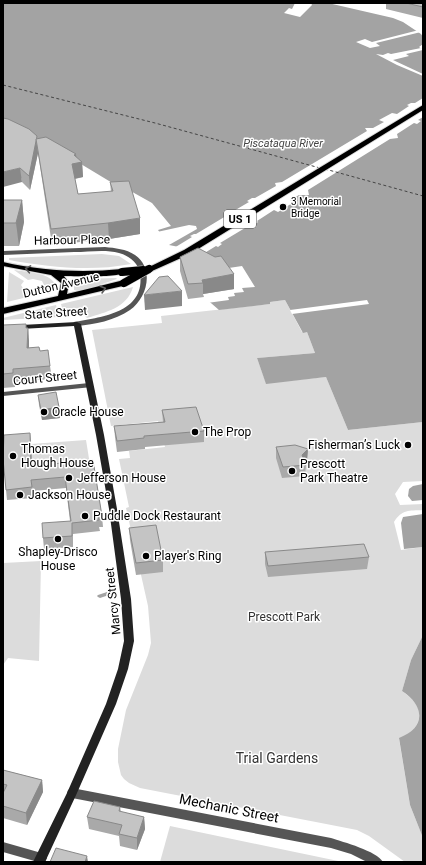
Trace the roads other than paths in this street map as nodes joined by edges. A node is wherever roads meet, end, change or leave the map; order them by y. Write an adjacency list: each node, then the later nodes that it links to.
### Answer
1 (423, 107): 5 (main road, US 1)
2 (3, 253): 3 (street, Harbour Place)
3 (138, 262): 9 (street, State Street)
4 (3, 264): 6 (main road, US 1, one-way to 4)
5 (149, 269): 6 (main road, US 1, bridge); 7 (main road, Dutton Avenue / US 1, one-way to 5, bridge)
6 (54, 273): 7 (main road)
7 (62, 297): 8 (main road, Dutton Avenue / US 1)
8 (3, 310)
9 (77, 324): 10 (street, State Street); 11 (street, Marcy Street)
10 (3, 328)
11 (89, 386): 12 (street, Court Street); 13 (street, Marcy Street)
12 (3, 394)
13 (72, 793): 15 (street, Marcy Street); 16 (street, Mechanic Street)
14 (3, 846): 15 (street)
15 (40, 860)
16 (377, 862)

